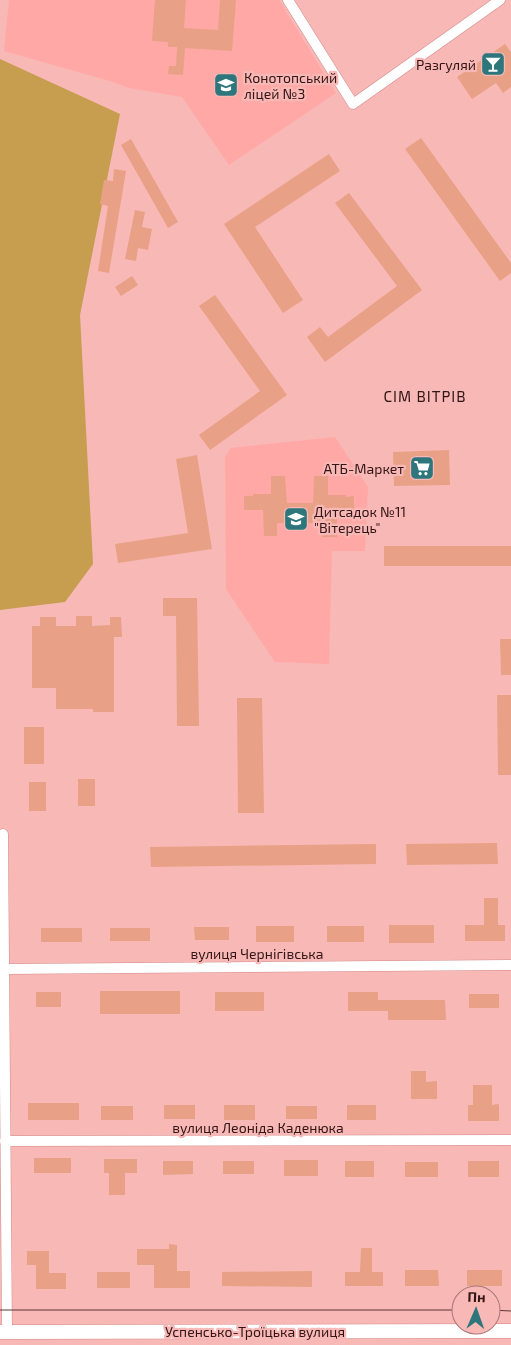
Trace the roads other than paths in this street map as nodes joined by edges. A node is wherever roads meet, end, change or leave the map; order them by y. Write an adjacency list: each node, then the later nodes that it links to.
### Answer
1 (288, 0): 2 (street)
2 (500, 0)
3 (3, 834): 5 (street)
4 (511, 965): 5 (street, вулиця Чернігівська)
5 (4, 969): 7 (street)
6 (511, 1140): 7 (street, вулиця Леоніда Каденюка)
7 (5, 1141): 9 (street)
8 (511, 1331): 9 (street, Успенсько-Троїцька вулиця)
9 (4, 1332)

